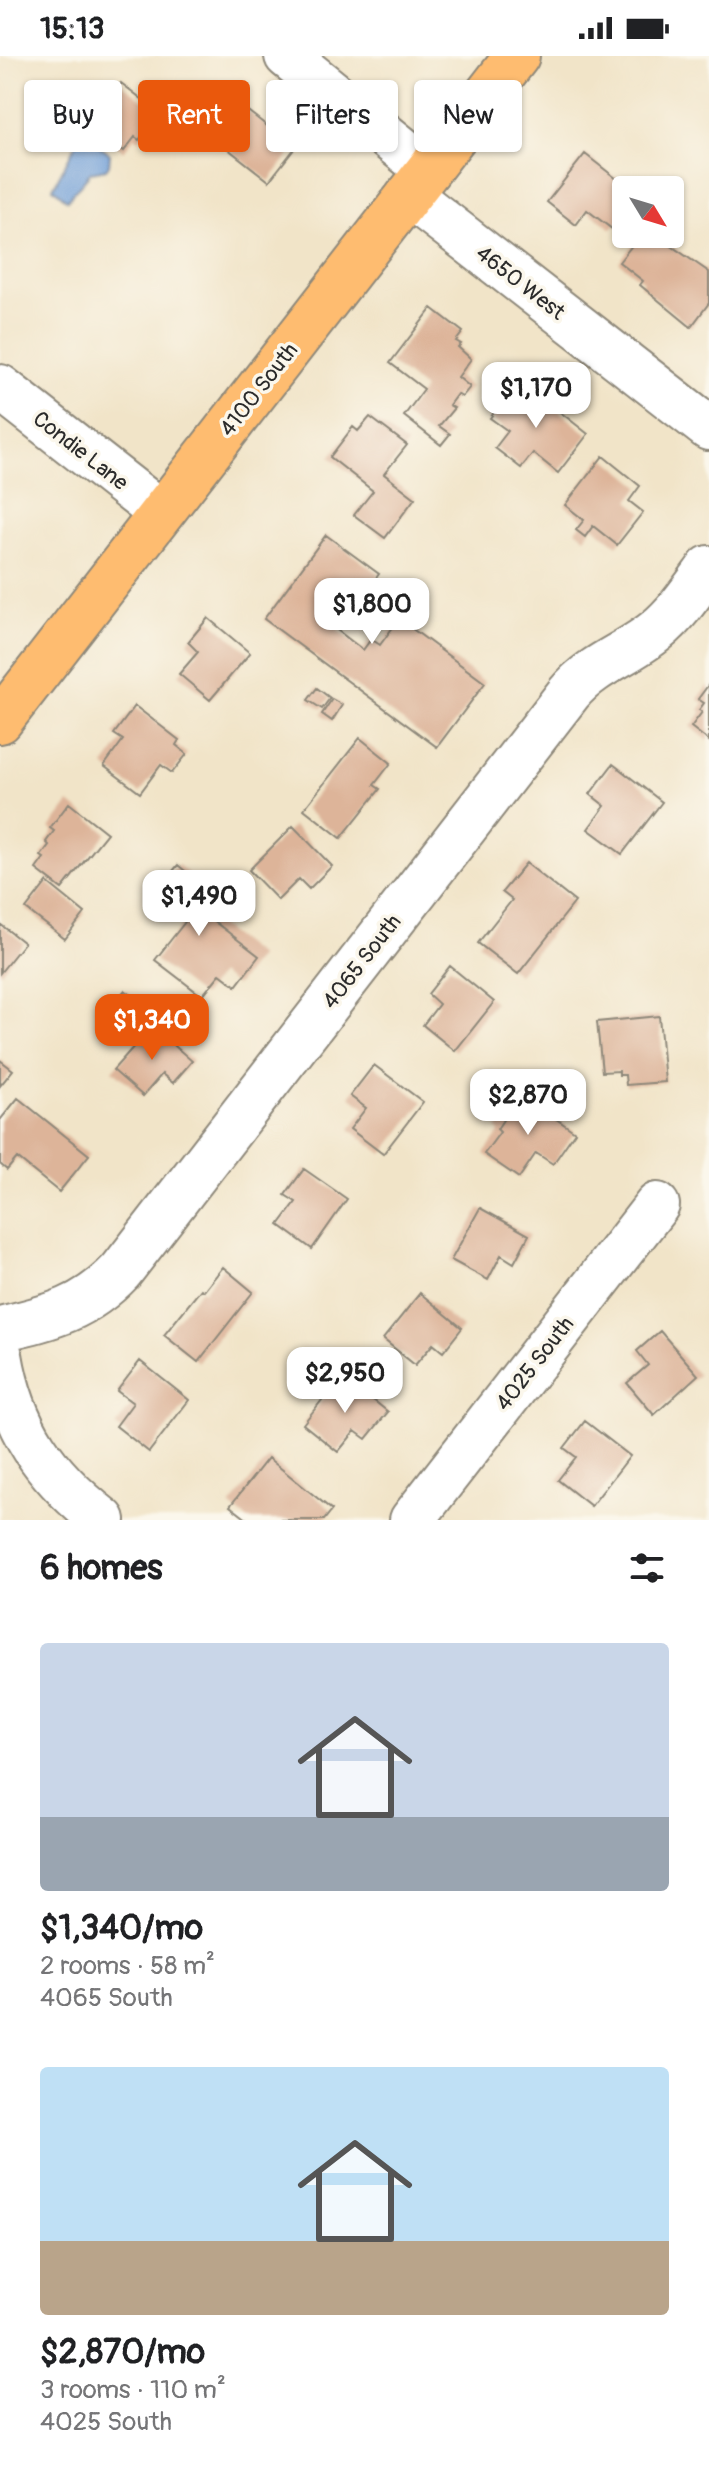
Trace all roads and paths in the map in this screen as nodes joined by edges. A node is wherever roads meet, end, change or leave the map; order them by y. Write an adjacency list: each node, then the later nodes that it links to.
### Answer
1 (287, 56): 3 (street, 4650 West)
2 (517, 56): 3 (main road, 4100 South)
3 (418, 183): 5 (street, 4650 West); 6 (main road, 4100 South)
4 (0, 387): 6 (street, Condie Lane)
5 (709, 428)
6 (161, 513): 8 (main road, 4100 South)
7 (709, 568): 10 (street, 4065 South)
8 (0, 721)
9 (657, 1205): 13 (street, 4025 South)
10 (0, 1329)
11 (0, 1355): 12 (street)
12 (103, 1520)
13 (412, 1520)

